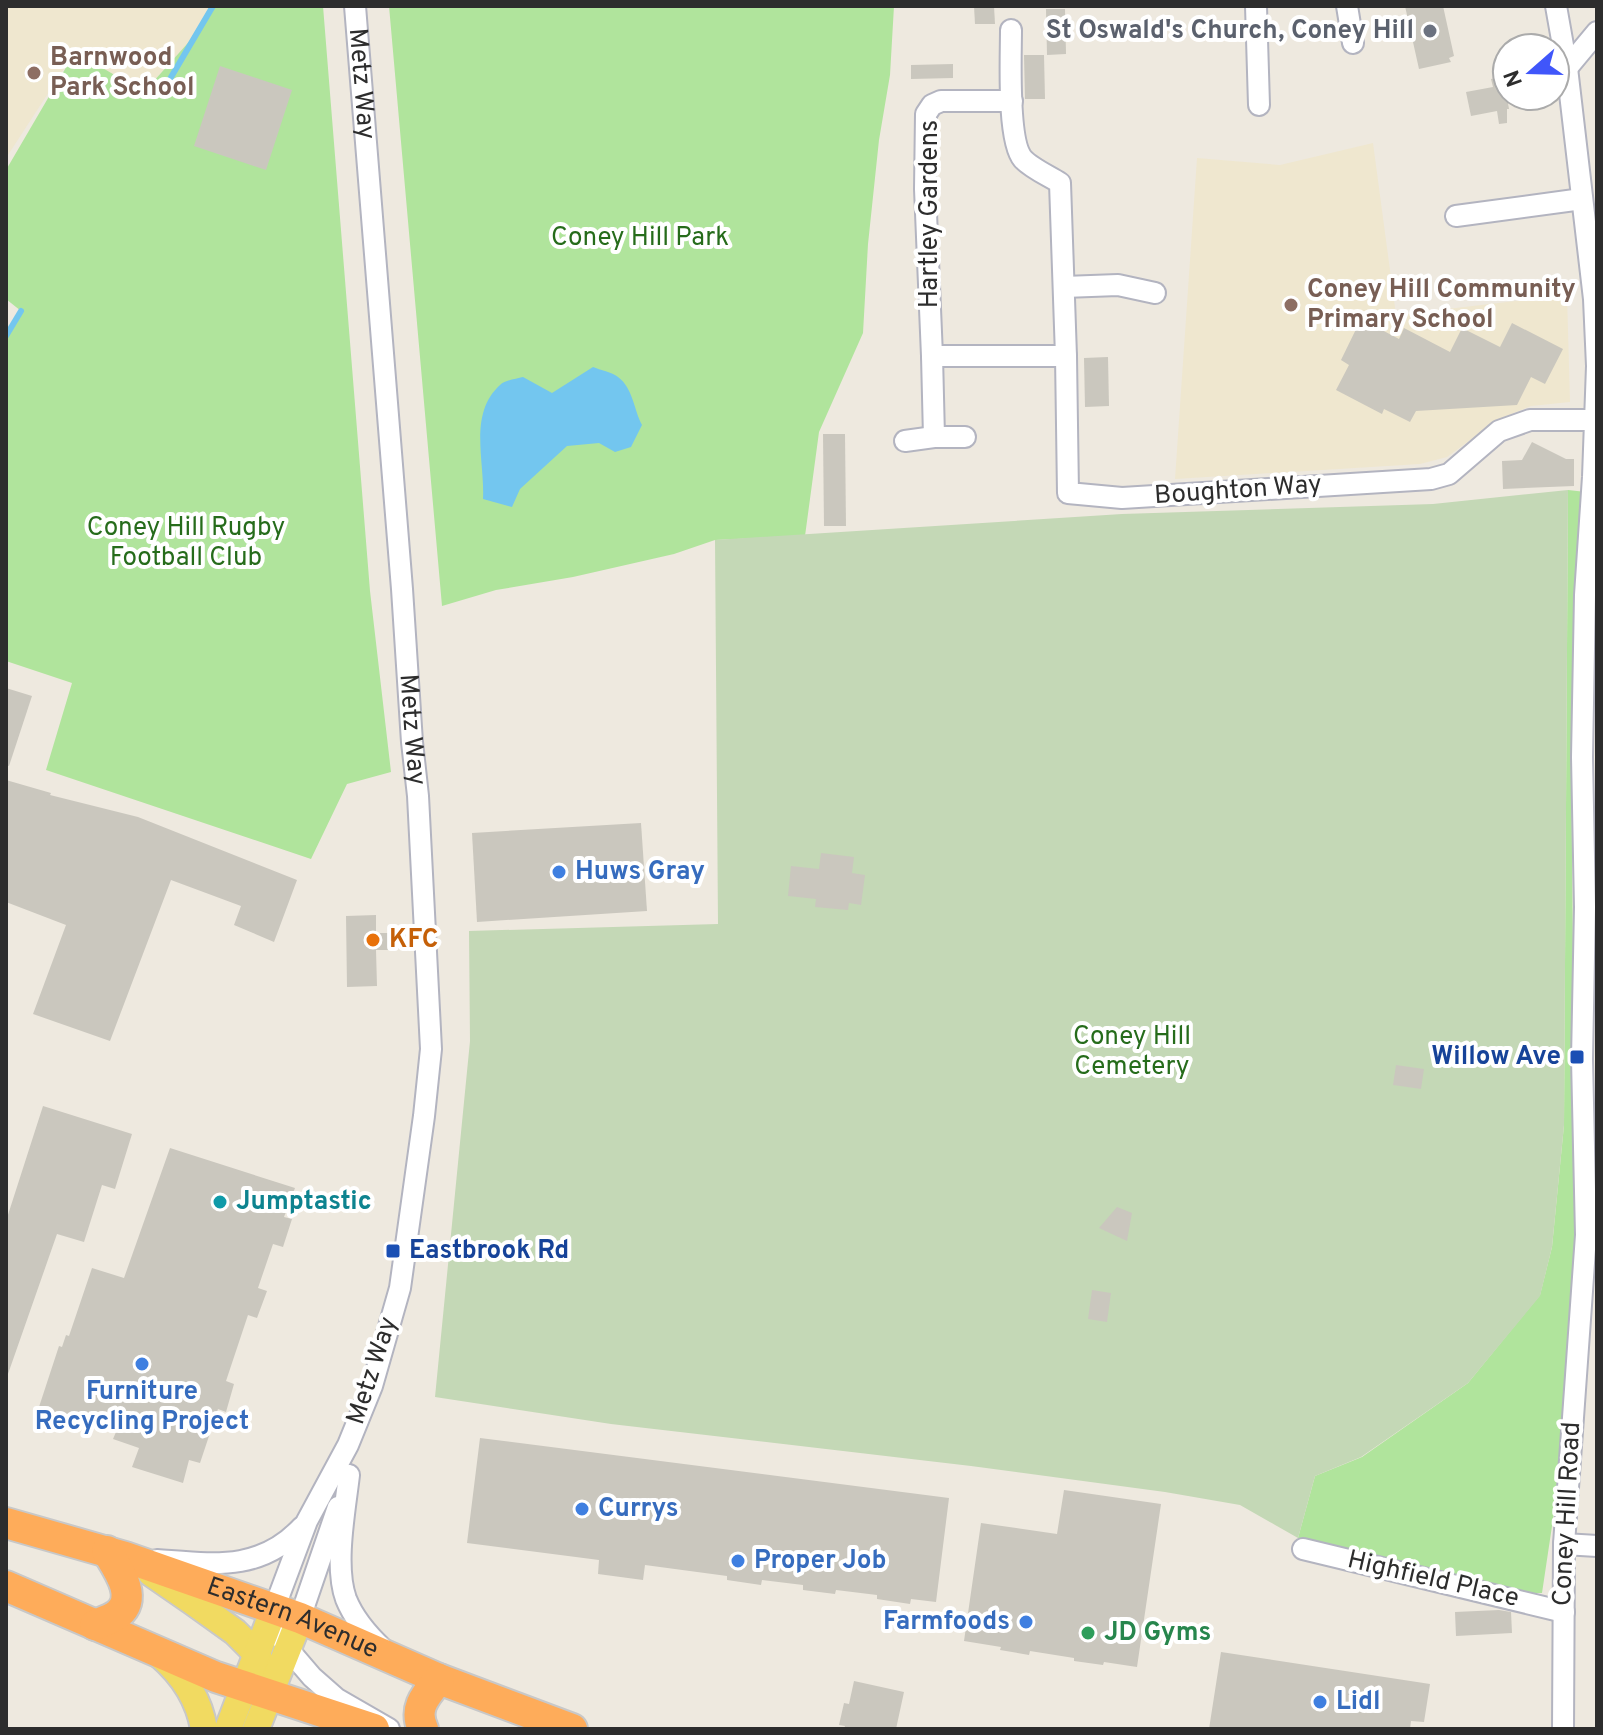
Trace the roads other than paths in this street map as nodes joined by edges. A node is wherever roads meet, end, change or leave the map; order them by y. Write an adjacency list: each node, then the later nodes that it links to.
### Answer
1 (355, 6): 30 (street, Metz Way)
2 (1256, 6): 12 (street)
3 (1347, 6): 8 (street)
4 (1556, 6): 6 (street, Coney Hill Road)
5 (1011, 30): 10 (street, Boughton Way)
6 (1561, 32)
7 (1597, 32): 9 (street)
8 (1353, 43)
9 (1571, 63)
10 (1012, 101): 15 (street, Boughton Way); 18 (street, Hartley Gardens)
11 (1571, 103): 13 (street, Coney Hill Road)
12 (1259, 105)
13 (1582, 199): 14 (street); 17 (street, Coney Hill Road)
14 (1456, 216)
15 (1064, 287): 16 (street); 19 (street, Boughton Way)
16 (1155, 293)
17 (1595, 300): 20 (street, Coney Hill Road)
18 (932, 356): 19 (street); 22 (street, Hartley Gardens)
19 (1066, 356): 21 (street, Boughton Way)
20 (1597, 366): 21 (street, Coney Hill Road)
21 (1595, 420): 25 (street, Coney Hill Road)
22 (934, 437): 23 (street); 24 (street)
23 (965, 437)
24 (905, 441)
25 (1595, 479): 26 (street, Coney Hill Road)
26 (1593, 540): 27 (street, Coney Hill Road)
27 (1590, 756): 28 (street, Coney Hill Road)
28 (1590, 1101): 29 (street, Coney Hill Road)
29 (1591, 1230): 34 (street, Coney Hill Road)
30 (348, 1445): 31 (street, Metz Way); 32 (street, Metz Way)
31 (349, 1475): 40 (street, Metz Way); 45 (street)
32 (307, 1521): 37 (street); 40 (street, Metz Way)
33 (6, 1523): 37 (highway, Eastern Avenue)
34 (1564, 1544): 35 (street); 39 (street, Coney Hill Road)
35 (1597, 1546)
36 (1303, 1549): 39 (street, Highfield Place)
37 (116, 1554): 40 (highway, Eastern Avenue); 41 (highway); 44 (main road)
38 (6, 1586): 41 (highway)
39 (1564, 1612): 55 (street, Coney Hill Road)
40 (287, 1613): 42 (main road, Metz Way); 44 (main road, Metz Way); 45 (highway, Eastern Avenue)
41 (95, 1625): 43 (highway)
42 (288, 1649): 47 (main road, Metz Way); 52 (street)
43 (157, 1652): 47 (highway); 48 (main road)
44 (256, 1653): 47 (main road)
45 (397, 1661): 46 (highway, Eastern Avenue)
46 (439, 1679): 53 (highway); 54 (highway, Eastern Avenue)
47 (257, 1690): 49 (main road, Metz Way); 50 (main road, Metz Way); 51 (highway)
48 (204, 1729)
49 (228, 1729)
50 (256, 1729)
51 (374, 1729)
52 (389, 1729)
53 (423, 1729)
54 (572, 1729)
55 (1563, 1729)

